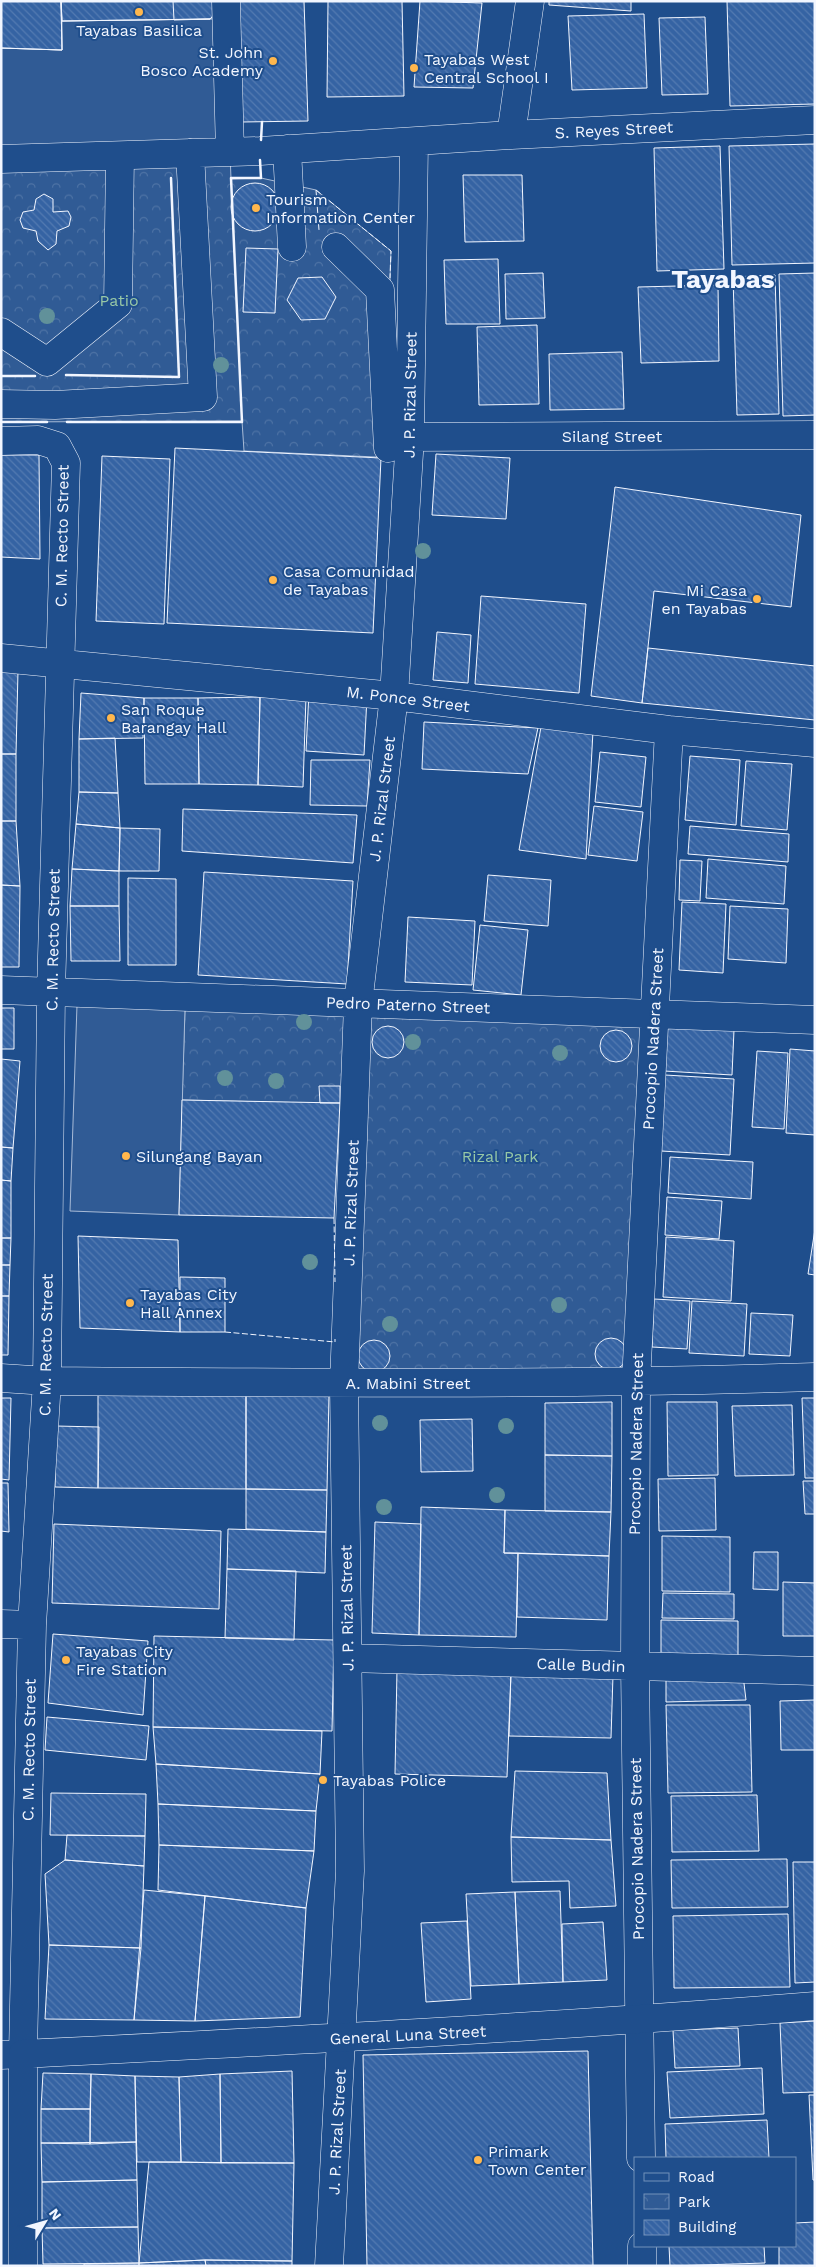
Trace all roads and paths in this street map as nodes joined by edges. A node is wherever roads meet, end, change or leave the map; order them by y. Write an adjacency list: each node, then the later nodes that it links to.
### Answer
1 (226, 1): 7 (street)
2 (530, 1): 4 (street)
3 (815, 120): 4 (street, S. Reyes Street)
4 (511, 135): 5 (street, S. Reyes Street)
5 (414, 142): 6 (street, S. Reyes Street); 19 (street, J. P. Rizal Street)
6 (288, 149): 7 (street, S. Reyes Street); 11 (street)
7 (230, 152): 8 (street, S. Reyes Street)
8 (190, 153): 9 (street, S. Reyes Street); 16 (street)
9 (120, 156): 10 (street, S. Reyes Street); 14 (street)
10 (1, 160)
11 (292, 247)
12 (336, 247): 19 (street)
13 (1, 332): 14 (street)
14 (46, 362): 16 (street, C. M. Recto Street)
15 (1, 404): 16 (street)
16 (55, 405): 20 (street, C. M. Recto Street)
17 (815, 436): 19 (street, Silang Street)
18 (1, 440): 20 (street)
19 (399, 442): 23 (street, J. P. Rizal Street)
20 (48, 443): 22 (street, C. M. Recto Street)
21 (1, 658): 22 (street, M. Ponce Street)
22 (60, 663): 23 (street, M. Ponce Street); 27 (street, C. M. Recto Street)
23 (394, 696): 24 (street, M. Ponce Street); 28 (street, J. P. Rizal Street)
24 (669, 730): 25 (street, M. Ponce Street); 29 (street, Procopio Nadera Street)
25 (815, 743)
26 (1, 990): 27 (street, Pedro Paterno Street)
27 (51, 992): 28 (street, Pedro Paterno Street); 33 (street, C. M. Recto Street)
28 (358, 1004): 29 (street, Pedro Paterno Street); 35 (street, J. P. Rizal Street)
29 (654, 1014): 30 (street, Pedro Paterno Street); 34 (street, Procopio Nadera Street)
30 (815, 1020)
31 (815, 1377): 34 (street, A. Mabini Street)
32 (1, 1378): 33 (street, A. Mabini Street)
33 (47, 1381): 35 (street, A. Mabini Street); 37 (street, C. M. Recto Street)
34 (636, 1382): 35 (street, A. Mabini Street); 39 (street, Procopio Nadera Street)
35 (344, 1384): 38 (street, J. P. Rizal Street)
36 (1, 1624): 37 (street)
37 (32, 1625): 44 (street, C. M. Recto Street)
38 (348, 1658): 39 (street, Calle Budin); 43 (street, J. P. Rizal Street)
39 (635, 1666): 40 (street, Calle Budin); 42 (street, Procopio Nadera Street)
40 (815, 1671)
41 (815, 2006): 42 (street, General Luna Street)
42 (639, 2020): 43 (street, General Luna Street); 45 (street, Procopio Nadera Street)
43 (342, 2039): 44 (street, General Luna Street); 48 (street, J. P. Rizal Street)
44 (12, 2054): 47 (street, C. M. Recto Street)
45 (641, 2157)
46 (642, 2247): 49 (street)
47 (23, 2266)
48 (329, 2266)
49 (642, 2266)

